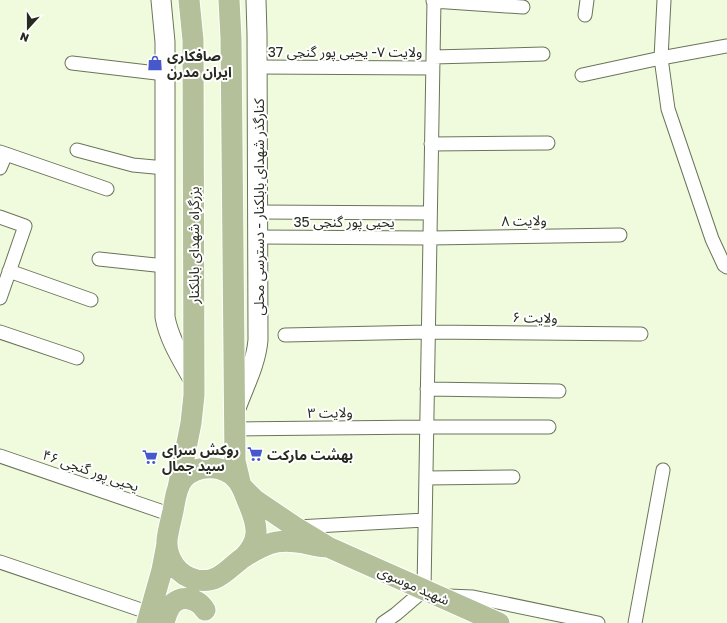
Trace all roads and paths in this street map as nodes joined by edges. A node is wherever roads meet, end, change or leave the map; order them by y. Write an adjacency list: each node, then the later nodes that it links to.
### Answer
1 (161, 0): 16 (main road)
2 (189, 0): 43 (main road, بزرگراه شهدای بابلکنار)
3 (229, 0): 28 (main road)
4 (256, 0): 15 (main road, کنارگذر شهدای بابلکنار - دسترسی محلی)
5 (434, 0): 8 (street); 13 (street)
6 (587, 0): 9 (street)
7 (664, 0): 12 (street)
8 (523, 7)
9 (585, 15)
10 (727, 46): 12 (street)
11 (543, 54): 13 (street, ولایت ۷- یحیی پور گنجی 37)
12 (660, 58): 17 (street); 34 (street)
13 (432, 62): 15 (street, ولایت ۷- یحیی پور گنجی 37); 19 (street)
14 (72, 63): 16 (street)
15 (257, 67): 25 (main road, کنارگذر شهدای بابلکنار - دسترسی محلی)
16 (165, 74): 23 (main road)
17 (582, 75)
18 (548, 143): 19 (street)
19 (431, 144): 26 (street)
20 (77, 150): 23 (street)
21 (3, 153): 22 (street); 24 (street)
22 (0, 168)
23 (165, 168): 33 (main road)
24 (106, 189)
25 (258, 212): 26 (street); 28 (main road); 30 (main road, کنارگذر شهدای بابلکنار - دسترسی محلی)
26 (430, 213): 31 (street)
27 (0, 217): 35 (street)
28 (233, 225): 30 (main road); 46 (main road)
29 (620, 235): 31 (street, ولایت ۸)
30 (258, 237): 31 (street, یحیی پور گنجی 35); 46 (main road, کنارگذر شهدای بابلکنار - دسترسی محلی)
31 (430, 238): 39 (street)
32 (99, 259): 33 (street)
33 (165, 266): 43 (main road)
34 (727, 267)
35 (9, 271): 36 (street); 37 (street)
36 (0, 298)
37 (91, 300)
38 (0, 332): 42 (street)
39 (428, 332): 40 (street, ولایت ۶); 41 (street, ولایت ۶); 44 (street)
40 (641, 334)
41 (285, 335)
42 (77, 358)
43 (194, 381): 54 (main road, بزرگراه شهدای بابلکنار)
44 (427, 389): 45 (street); 47 (street)
45 (559, 391)
46 (234, 420): 47 (street, ولایت ۳); 53 (main road)
47 (427, 427): 48 (street, ولایت ۳); 52 (street)
48 (549, 427)
49 (0, 457): 55 (street, یحیی پور گنجی ۴۶)
50 (663, 470): 69 (street)
51 (512, 477): 52 (street)
52 (426, 478): 56 (street)
53 (241, 486): 54 (main road); 57 (main road, شهید موسوی); 60 (main road)
54 (177, 490): 55 (main road)
55 (172, 515): 58 (main road)
56 (425, 520): 57 (street); 63 (street)
57 (295, 527): 59 (main road, شهید موسوی)
58 (167, 540): 62 (main road); 65 (main road)
59 (328, 547): 60 (main road, شهید موسوی); 63 (main road, شهید موسوی)
60 (244, 557): 62 (main road)
61 (0, 562): 65 (street)
62 (225, 572): 64 (main road)
63 (430, 593): 66 (street); 67 (main road, شهید موسوی); 68 (street)
64 (203, 616): 65 (main road)
65 (154, 620)
66 (383, 623)
67 (500, 623)
68 (598, 623)
69 (634, 623)

